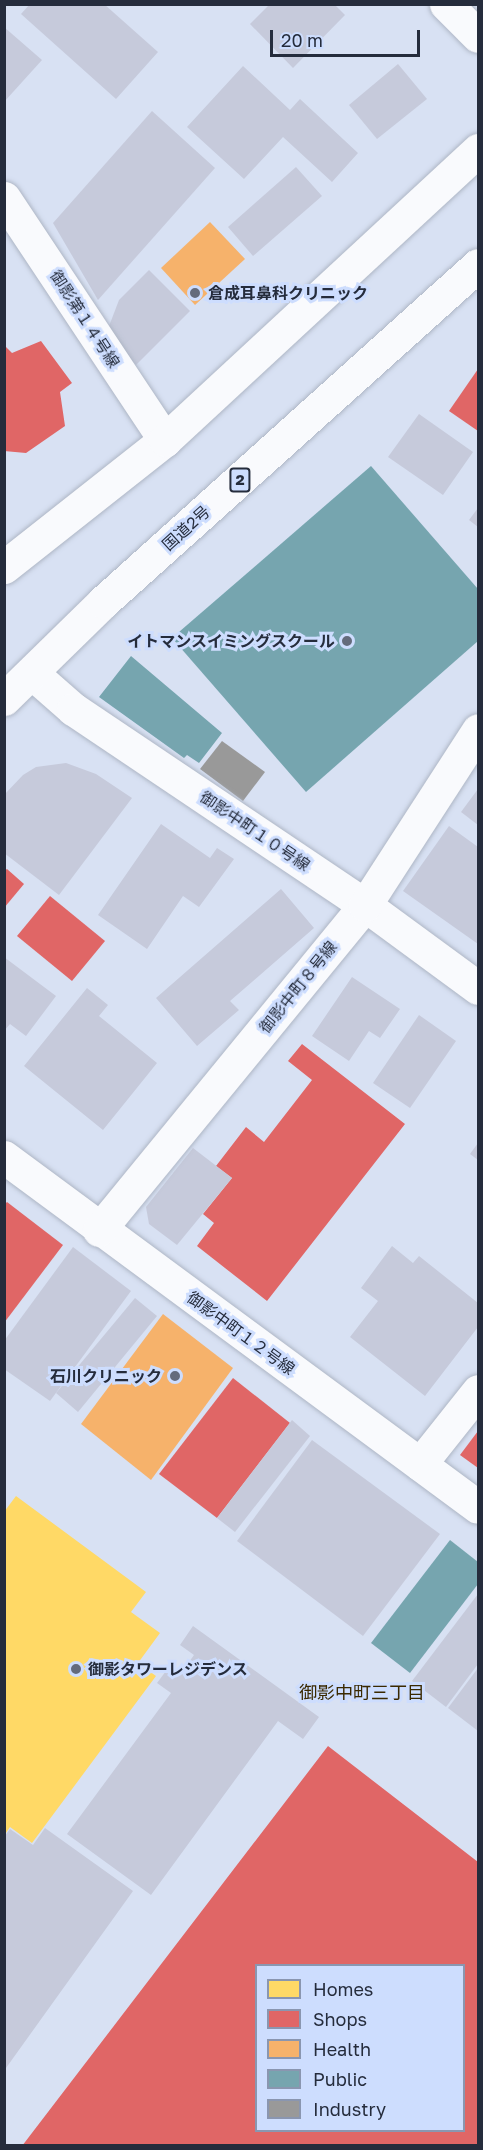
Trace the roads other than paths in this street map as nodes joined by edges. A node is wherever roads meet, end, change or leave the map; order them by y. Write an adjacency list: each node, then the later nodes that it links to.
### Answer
1 (446, 4): 2 (main road)
2 (478, 36)
3 (478, 150): 6 (main road)
4 (4, 198): 6 (main road, 御影第１４号線)
5 (478, 265): 8 (main road, 国道2号 / 2)
6 (165, 440): 7 (main road)
7 (4, 567)
8 (32, 673): 9 (main road, 国道2号 / 2); 11 (main road, 御影中町１０号線)
9 (4, 699)
10 (478, 730): 11 (main road, 御影中町８号線)
11 (365, 905): 12 (main road, 御影中町１０号線); 14 (main road, 御影中町８号線)
12 (478, 988)
13 (4, 1157): 14 (main road, 御影中町１２号線)
14 (99, 1230): 16 (main road, 御影中町１２号線)
15 (478, 1391): 16 (main road)
16 (420, 1464): 17 (main road, 御影中町１２号線)
17 (478, 1507)

